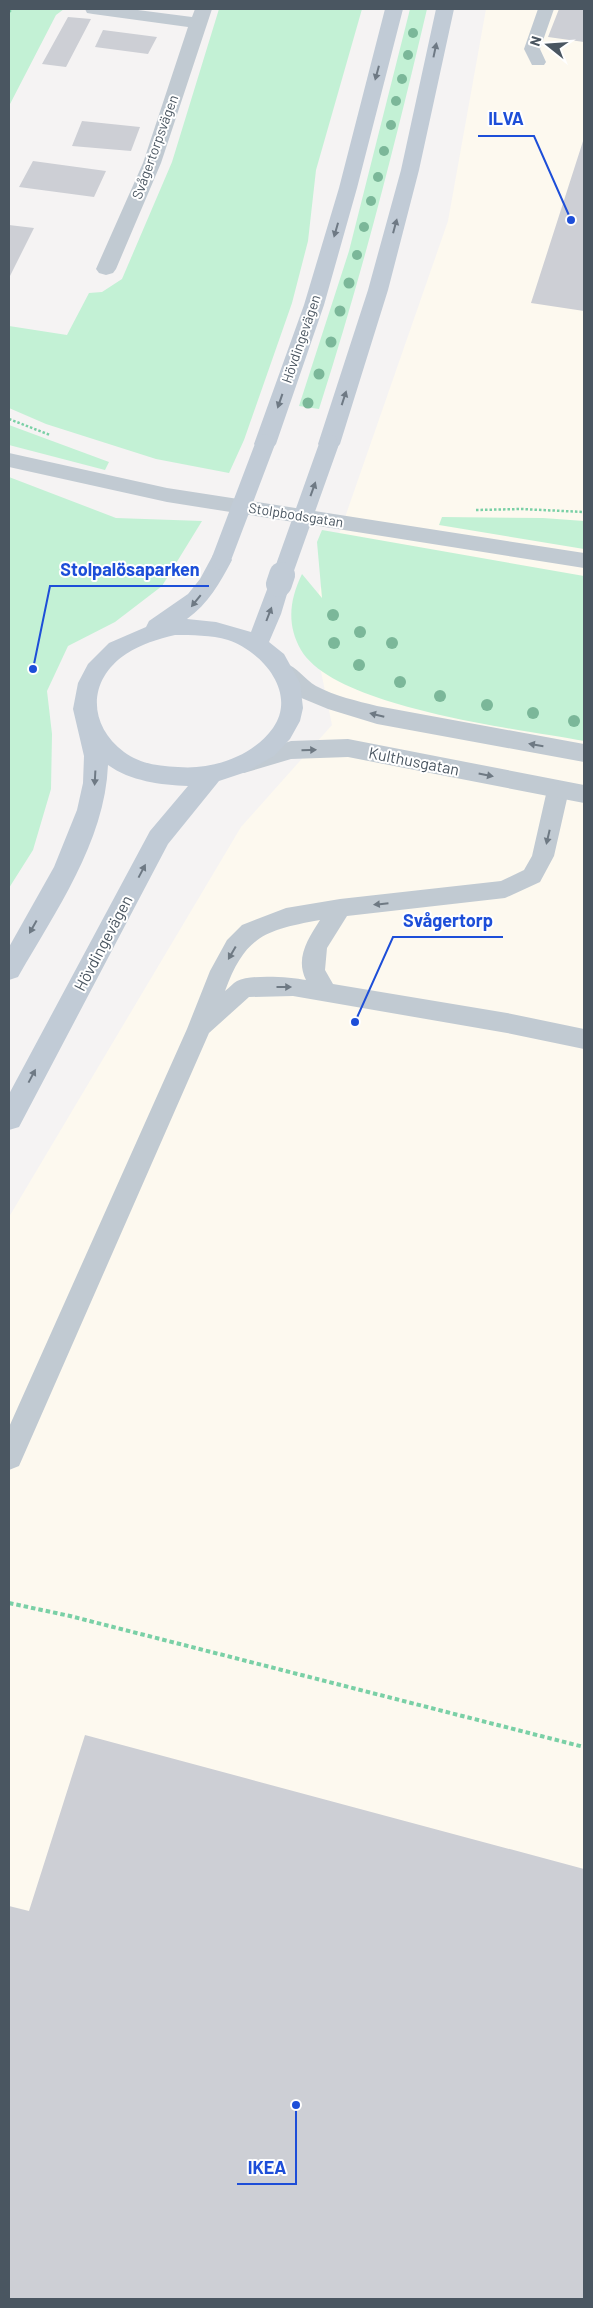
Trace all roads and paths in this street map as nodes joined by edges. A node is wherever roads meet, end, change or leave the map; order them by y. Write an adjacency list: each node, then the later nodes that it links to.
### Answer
1 (12, 9): 7 (path)
2 (93, 9): 8 (street, Svågertorpsvägen)
3 (387, 9): 9 (street)
4 (394, 9): 9 (street, Hövdingevägen)
5 (444, 9): 15 (street, one-way to 5, bridge)
6 (546, 9): 10 (lane)
7 (9, 12)
8 (201, 16): 11 (street, Svågertorpsvägen)
9 (385, 45): 14 (street, Hövdingevägen, one-way to 14, bridge)
10 (538, 62)
11 (106, 269)
12 (9, 460): 13 (street, Stolpbodsgatan)
13 (584, 561)
14 (146, 634): 15 (street, Hövdingevägen); 17 (street, Hövdingevägen)
15 (256, 644): 16 (street, Hövdingevägen)
16 (284, 671): 18 (street, one-way to 16); 19 (street, Hövdingevägen)
17 (90, 730): 20 (street, Hövdingevägen); 24 (street, Hövdingevägen, one-way to 24)
18 (584, 753)
19 (244, 764): 20 (street, Hövdingevägen); 21 (street, Kulthusgatan, one-way to 21)
20 (210, 775): 28 (street, Hövdingevägen, one-way to 20)
21 (558, 790): 22 (street, Kulthusgatan); 23 (lane, one-way to 23)
22 (584, 794)
23 (340, 908): 25 (lane); 26 (lane, one-way to 26)
24 (9, 970)
25 (326, 994): 26 (lane, one-way to 25); 27 (lane)
26 (200, 1030): 29 (lane)
27 (584, 1039)
28 (9, 1119)
29 (9, 1457)
30 (9, 1603): 31 (path)
31 (584, 1747)

